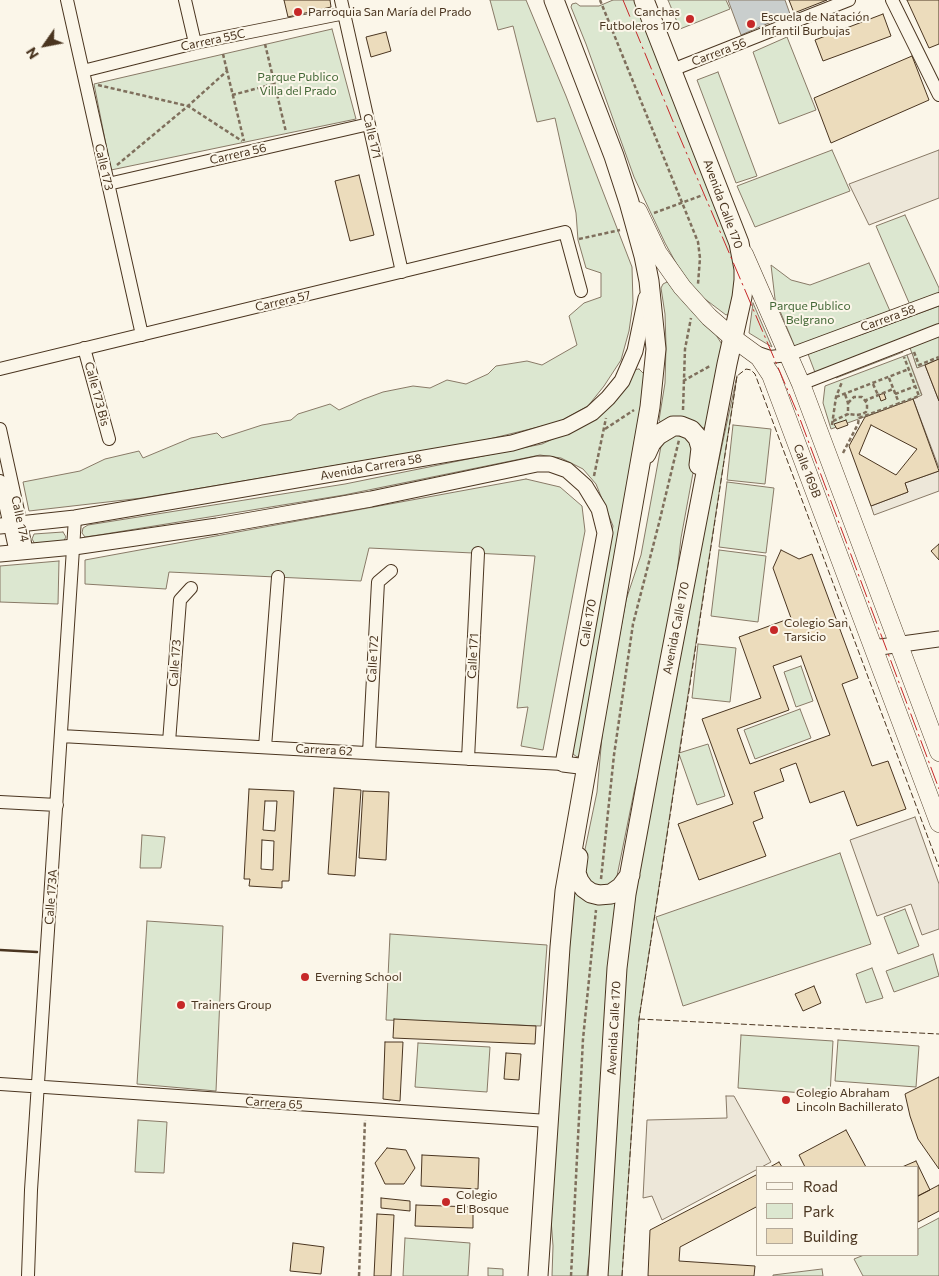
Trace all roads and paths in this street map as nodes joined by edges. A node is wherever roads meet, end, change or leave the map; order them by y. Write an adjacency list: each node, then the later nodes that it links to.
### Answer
1 (67, 0): 14 (street, Calle 173)
2 (185, 0): 10 (street)
3 (342, 0): 9 (street, Calle 171)
4 (554, 0): 23 (main road)
5 (600, 0): 27 (path)
6 (644, 0): 13 (main road, Avenida Calle 170)
7 (849, 0): 13 (street, Carrera 56)
8 (892, 0): 19 (street)
9 (345, 13): 10 (street, Carrera 55C); 21 (street, Calle 171)
10 (195, 43): 14 (street, Carrera 55C)
11 (264, 44): 17 (path)
12 (223, 54): 15 (path)
13 (672, 70): 26 (main road, Avenida Calle 170)
14 (83, 71): 25 (street, Calle 173)
15 (227, 71): 18 (path); 20 (path)
16 (94, 84): 20 (path)
17 (274, 84): 18 (path); 22 (path)
18 (232, 95): 20 (path)
19 (939, 95)
20 (188, 106): 24 (path)
21 (369, 124): 25 (street, Carrera 56); 32 (street, Calle 171)
22 (286, 133)
23 (614, 156): 28 (main road, Calle 169B); 33 (main road)
24 (112, 170)
25 (108, 184): 38 (street, Calle 173)
26 (718, 188): 27 (path); 31 (main road, Avenida Calle 170)
27 (683, 202): 28 (path); 36 (path)
28 (641, 219): 36 (main road, Calle 169B)
29 (622, 229): 30 (path)
30 (566, 237): 32 (street, Carrera 57); 34 (street)
31 (739, 243): 39 (main road, Avenida Calle 170); 44 (main road, Calle 169B)
32 (402, 272): 38 (street, Carrera 57)
33 (649, 281): 72 (main road); 75 (street, Avenida Carrera 58)
34 (581, 291)
35 (939, 299): 44 (street, Carrera 58)
36 (694, 302): 39 (main road, Calle 169B); 50 (path)
37 (939, 330): 51 (street)
38 (142, 335): 40 (street, Carrera 57)
39 (733, 338): 42 (main road, Calle 169B); 83 (main road, Avenida Calle 170)
40 (84, 348): 47 (street, Carrera 57); 70 (street, Calle 173 Bis)
41 (913, 350): 45 (path)
42 (752, 351): 44 (street, Carrera 58); 87 (main road, Calle 169B)
43 (903, 354): 48 (path)
44 (788, 355): 51 (main road, Calle 169B)
45 (939, 357)
46 (711, 365): 50 (path)
47 (0, 369)
48 (909, 370): 49 (path); 53 (path)
49 (889, 378): 52 (path); 54 (path)
50 (683, 381): 66 (path)
51 (801, 384): 86 (main road, Calle 169B)
52 (873, 384): 55 (path); 57 (path)
53 (916, 386): 56 (path); 60 (path)
54 (893, 389): 56 (path); 57 (path)
55 (845, 394): 59 (path); 65 (path)
56 (895, 394): 60 (path)
57 (878, 395): 58 (path)
58 (864, 401): 59 (path); 64 (path)
59 (848, 402): 63 (path)
60 (899, 403): 64 (path)
61 (641, 405): 68 (path)
62 (608, 410): 68 (path)
63 (848, 414): 64 (path); 65 (path)
64 (859, 416): 71 (path)
65 (833, 421): 69 (path)
66 (681, 426): 72 (main road); 83 (main road); 101 (path)
67 (0, 429): 76 (street, Calle 174)
68 (604, 430): 74 (path)
69 (830, 432)
70 (109, 439)
71 (840, 458)
72 (641, 463): 95 (main road)
73 (0, 481): 76 (street, Calle 174)
74 (590, 482): 77 (street); 94 (street, Calle 170)
75 (75, 518): 76 (street, Avenida Carrera 58); 77 (street, Calle 173A)
76 (11, 525): 78 (street, Calle 174)
77 (74, 547): 78 (street); 88 (street, Calle 173A)
78 (22, 552): 80 (street)
79 (478, 553): 93 (street, Calle 171)
80 (0, 554)
81 (390, 571): 92 (street, Calle 172)
82 (278, 577): 90 (street)
83 (685, 583): 100 (main road, Avenida Calle 170)
84 (191, 588): 89 (street, Calle 173)
85 (939, 639): 86 (street)
86 (898, 644): 87 (street); 91 (main road, Calle 169B)
87 (873, 648): 99 (main road, Calle 169B)
88 (62, 736): 89 (street, Carrera 62); 98 (street, Calle 173A)
89 (169, 742): 90 (street, Carrera 62)
90 (265, 747): 92 (street, Carrera 62)
91 (939, 752)
92 (369, 753): 93 (street, Carrera 62)
93 (468, 759): 94 (street, Carrera 62)
94 (563, 764): 95 (street, Carrera 62)
95 (587, 767): 96 (main road)
96 (583, 786): 101 (main road); 105 (main road)
97 (0, 802): 98 (street)
98 (57, 805): 103 (street, Calle 173A)
99 (939, 823)
100 (630, 875): 101 (main road); 112 (main road, Avenida Calle 170)
101 (599, 895): 111 (path)
102 (0, 1084): 103 (street, Carrera 65)
103 (39, 1087): 104 (street, Carrera 65); 107 (street, Calle 173A)
104 (365, 1109): 105 (street, Carrera 65); 108 (path)
105 (548, 1121): 106 (main road)
106 (543, 1204): 109 (main road); 110 (main road)
107 (28, 1276)
108 (359, 1276)
109 (538, 1276)
110 (545, 1276)
111 (571, 1276)
112 (598, 1276)

